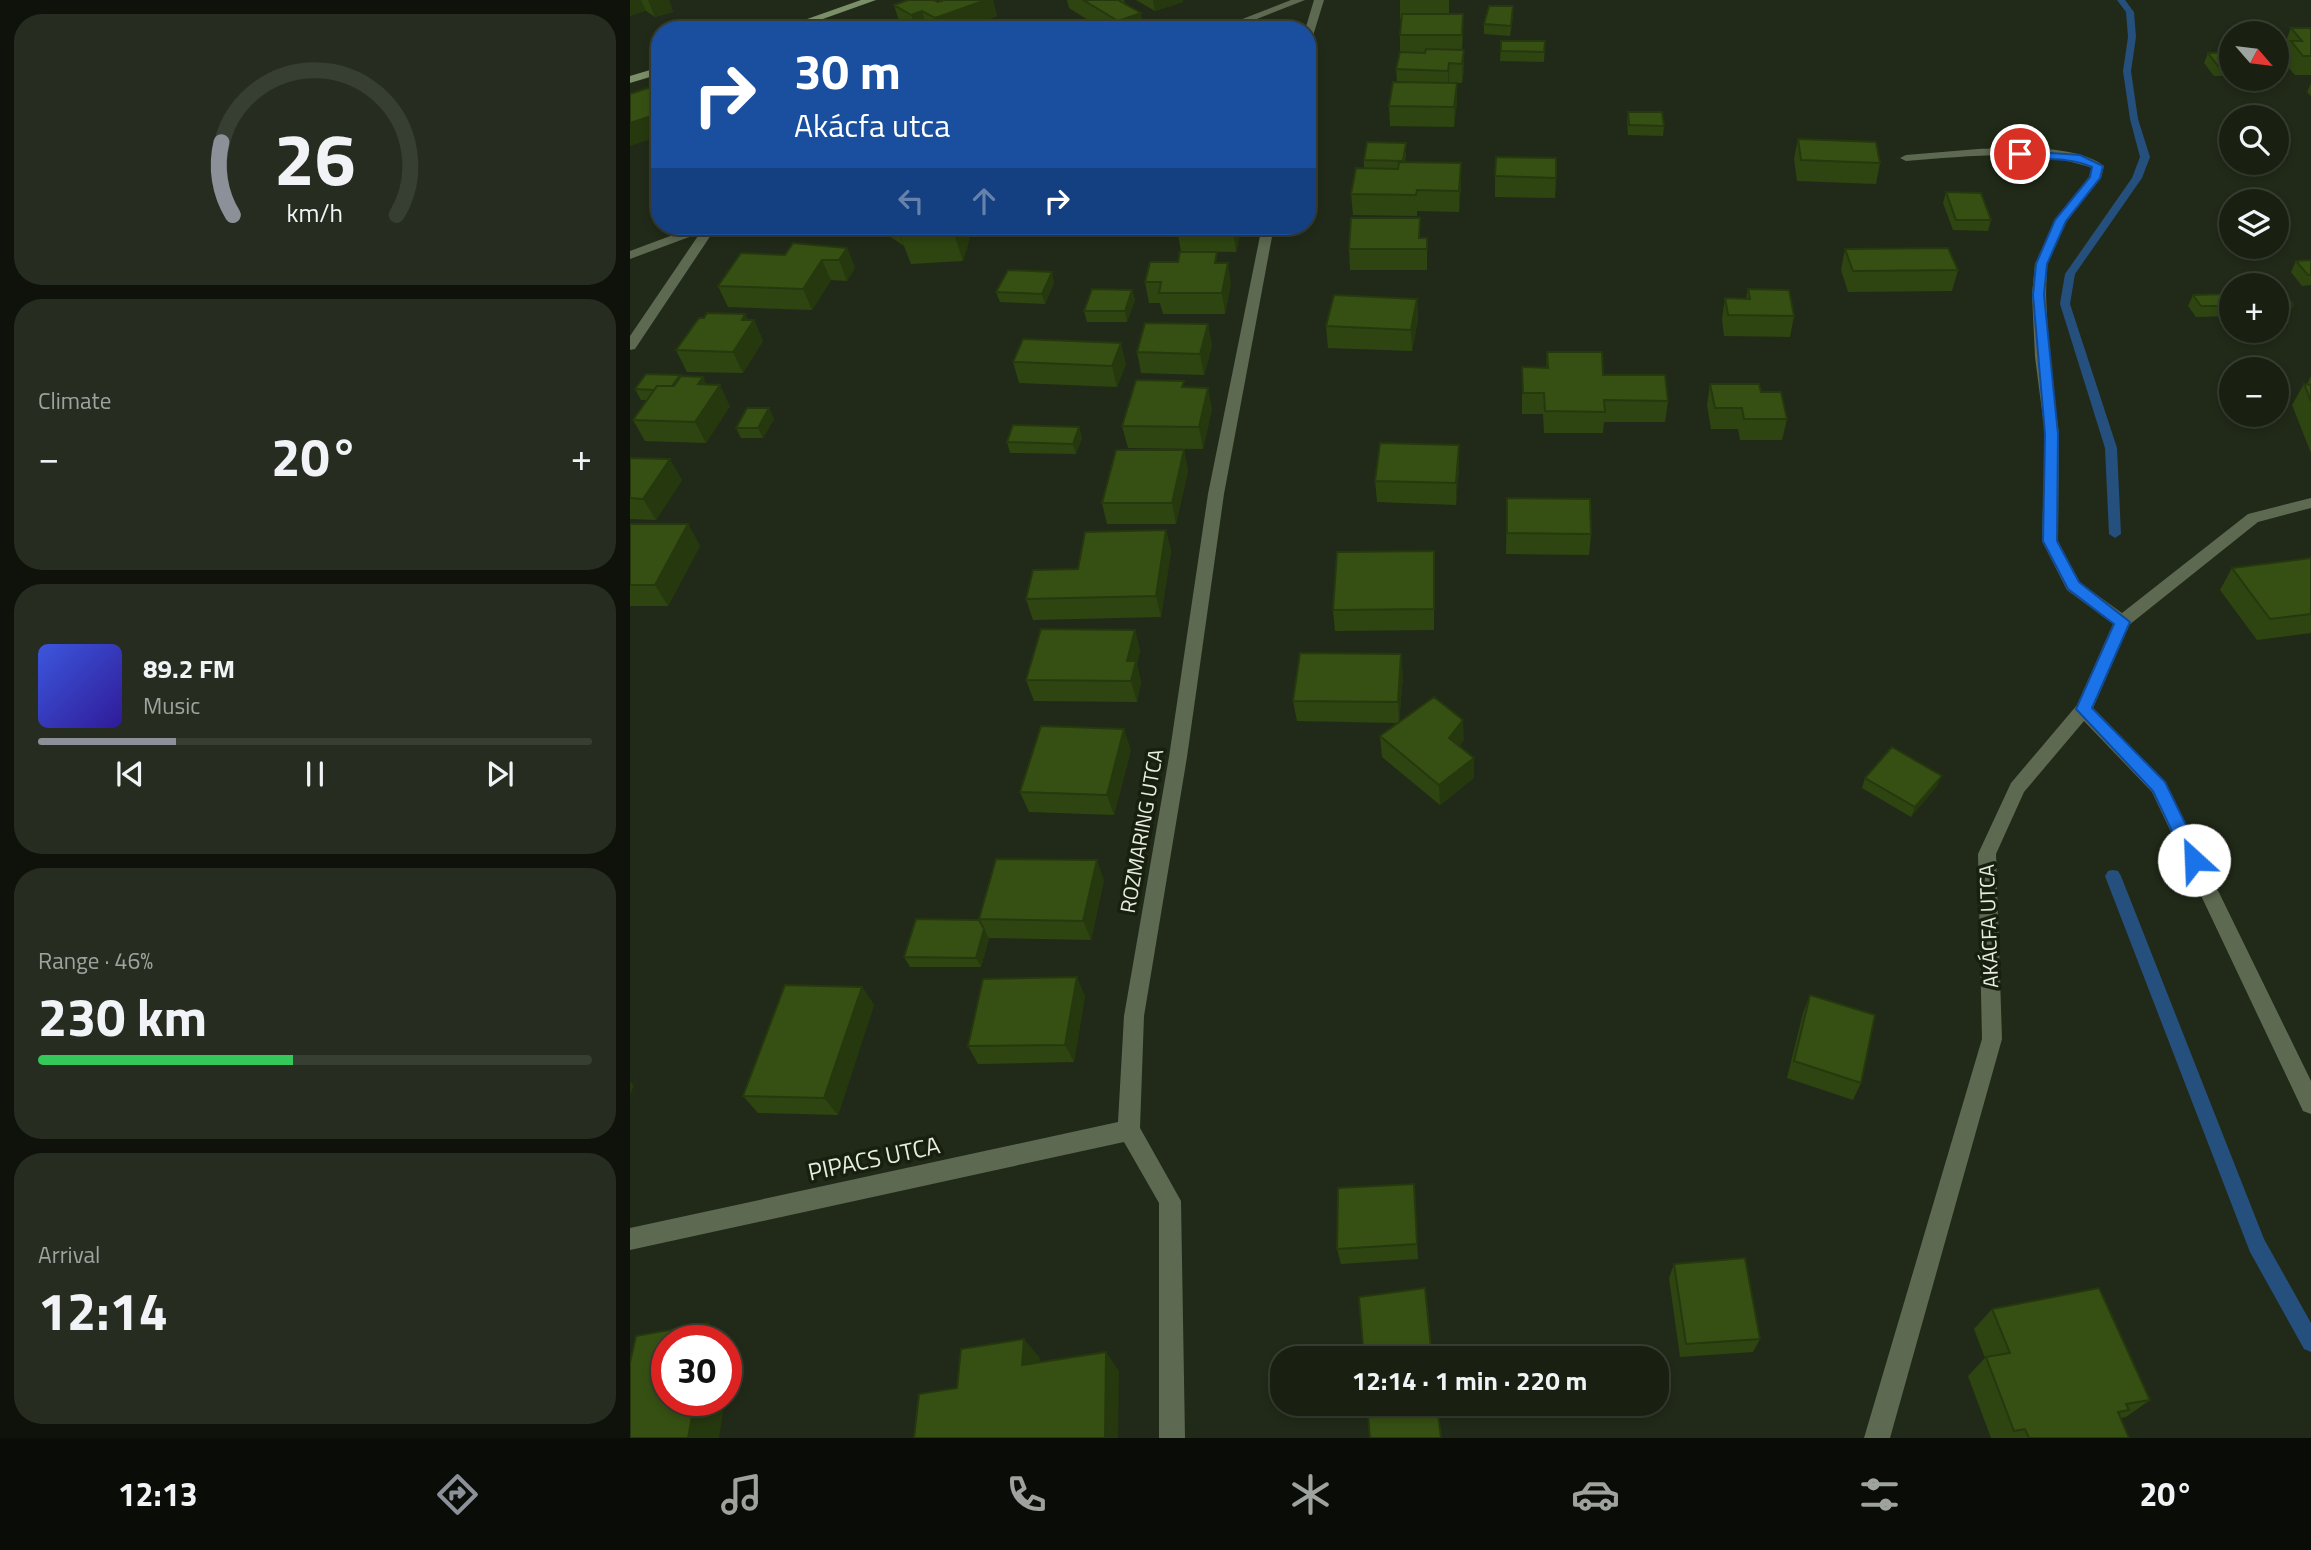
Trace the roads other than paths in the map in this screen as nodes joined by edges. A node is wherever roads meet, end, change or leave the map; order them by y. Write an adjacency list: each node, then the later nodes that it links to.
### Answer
1 (871, 0): 4 (main road)
2 (1300, 0): 5 (street)
3 (1319, 0): 6 (street)
4 (808, 21)
5 (1243, 21)
6 (1313, 21)
7 (651, 73): 8 (main road)
8 (630, 80)
9 (1906, 158): 16 (street)
10 (685, 235): 13 (street)
11 (704, 235): 14 (street)
12 (1266, 235): 19 (street, ROZMARING UTCA)
13 (630, 255)
14 (630, 346)
15 (2311, 503): 16 (street, AKÁCFA UTCA)
16 (2122, 622): 17 (street, AKÁCFA UTCA)
17 (2084, 709): 18 (street); 22 (street, AKÁCFA UTCA)
18 (2311, 1104)
19 (1129, 1130): 20 (street, PIPACS UTCA); 21 (street)
20 (630, 1239)
21 (1172, 1438)
22 (1877, 1438)

